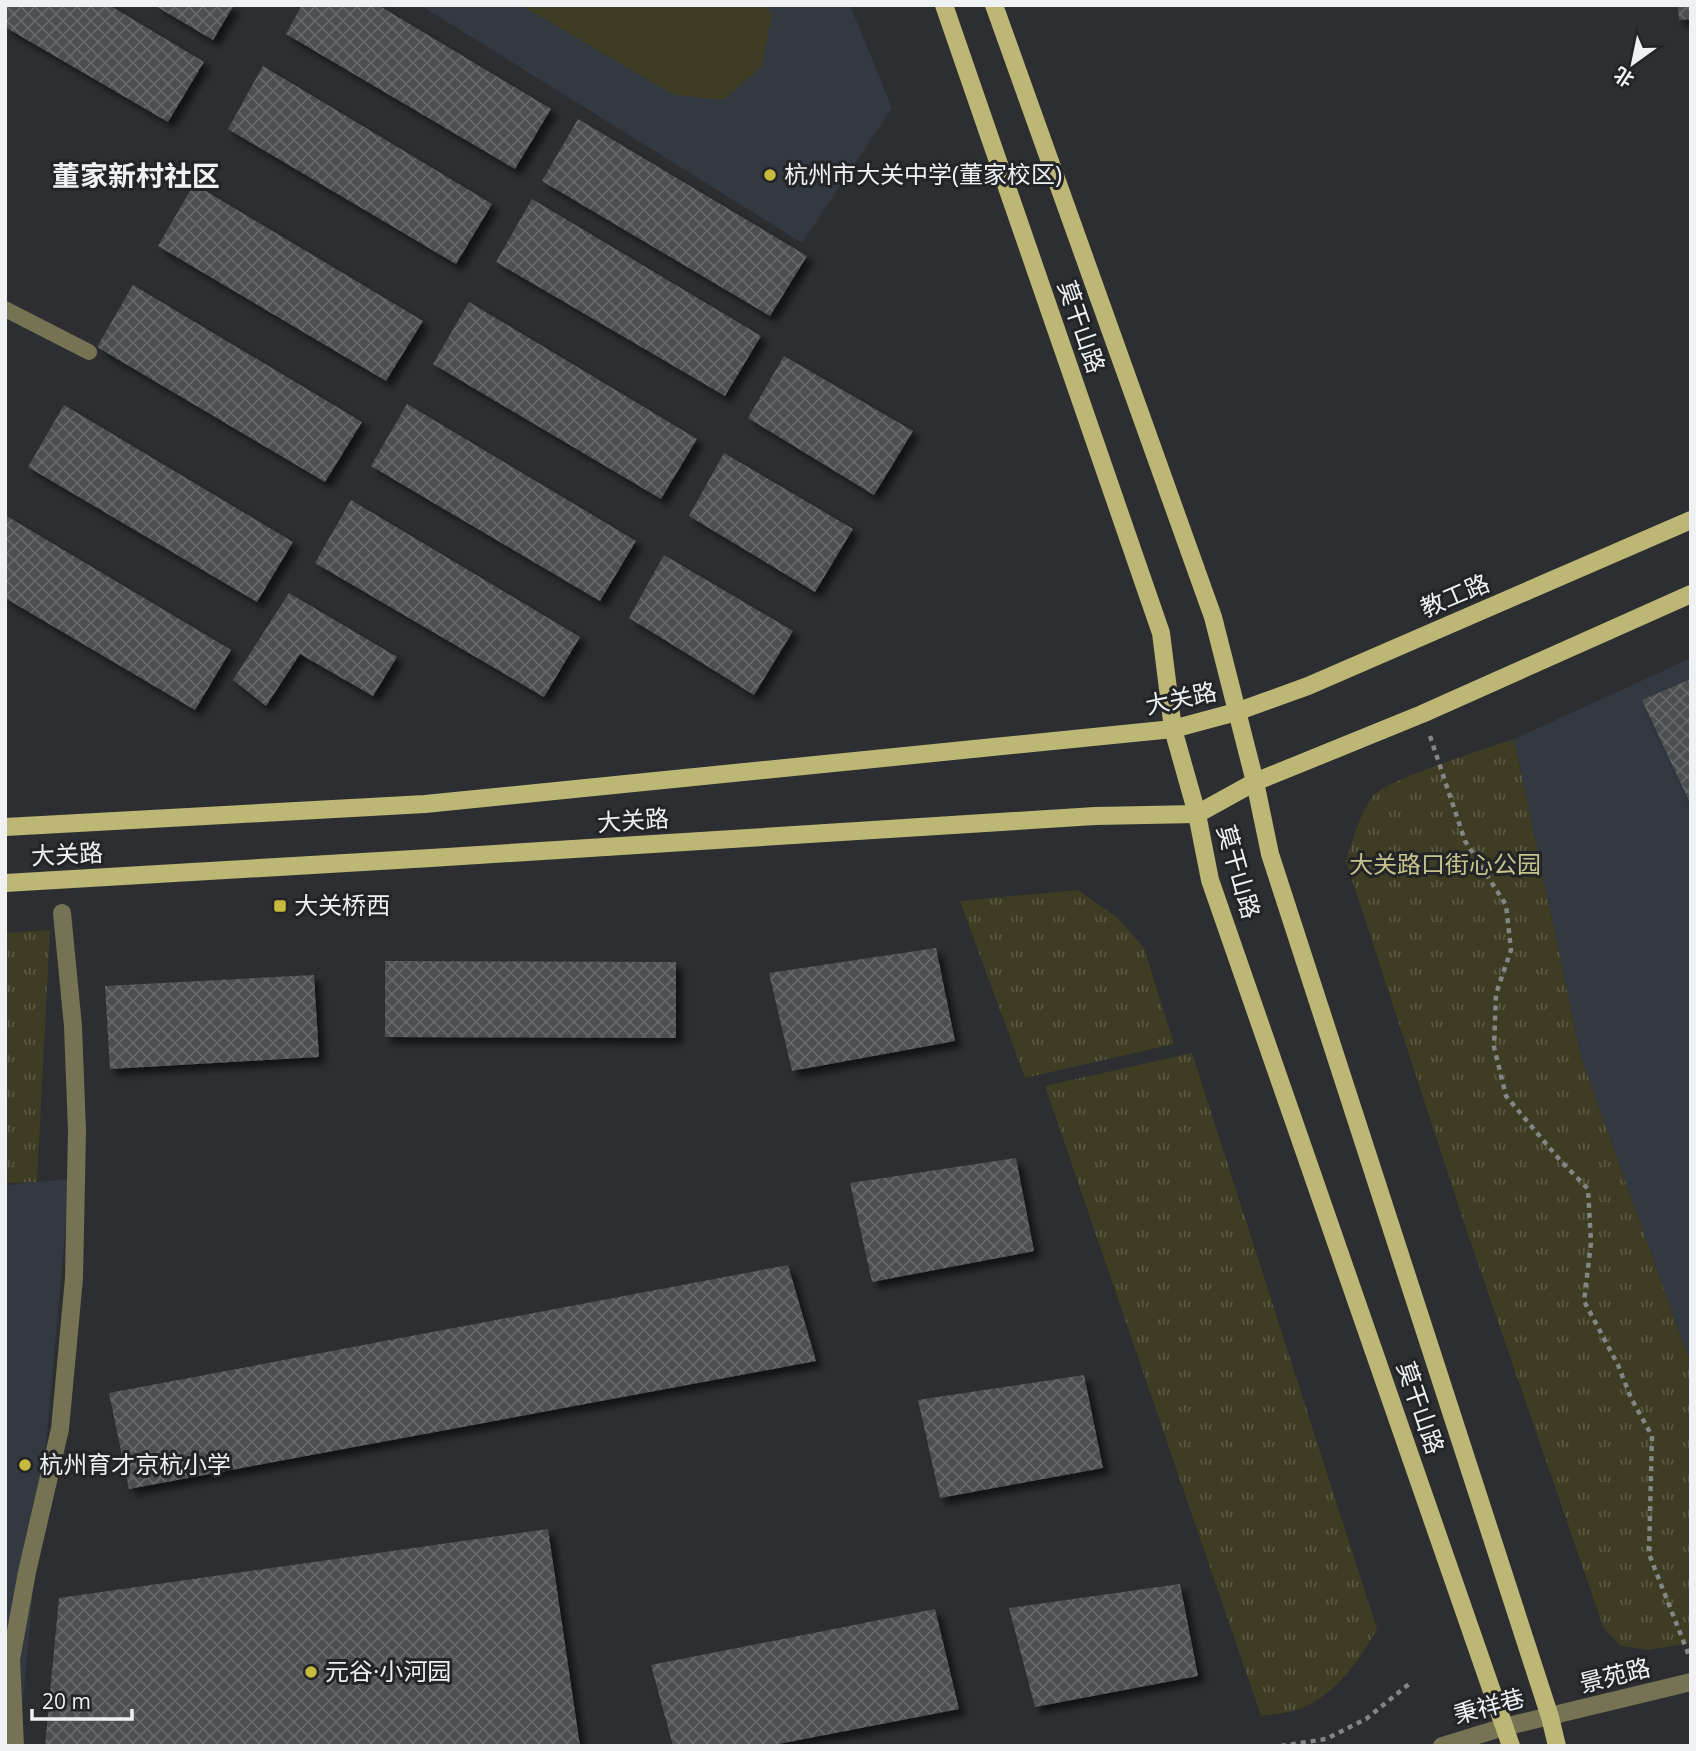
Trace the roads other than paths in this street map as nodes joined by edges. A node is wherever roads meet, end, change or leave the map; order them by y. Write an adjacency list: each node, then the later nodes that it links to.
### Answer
1 (944, 5): 8 (main road, 莫干山路)
2 (994, 5): 7 (main road, 莫干山路)
3 (5, 309): 4 (lane)
4 (89, 352)
5 (1691, 520): 7 (main road, 教工路)
6 (1691, 594): 9 (main road)
7 (1236, 712): 8 (main road, 大关路); 9 (main road, 莫干山路)
8 (1173, 729): 10 (main road, 莫干山路); 11 (main road, 大关路)
9 (1255, 782): 10 (main road, 大关路); 15 (main road, 莫干山路)
10 (1197, 814): 12 (main road, 大关路); 16 (main road, 莫干山路)
11 (5, 827)
12 (5, 883)
13 (62, 913): 17 (street)
14 (1691, 1682): 15 (street, 景苑路)
15 (1550, 1717): 16 (street, 秉祥巷); 20 (main road, 莫干山路)
16 (1504, 1727): 18 (street, 秉祥巷); 19 (main road, 莫干山路)
17 (15, 1746)
18 (1442, 1746)
19 (1511, 1746)
20 (1557, 1746)

